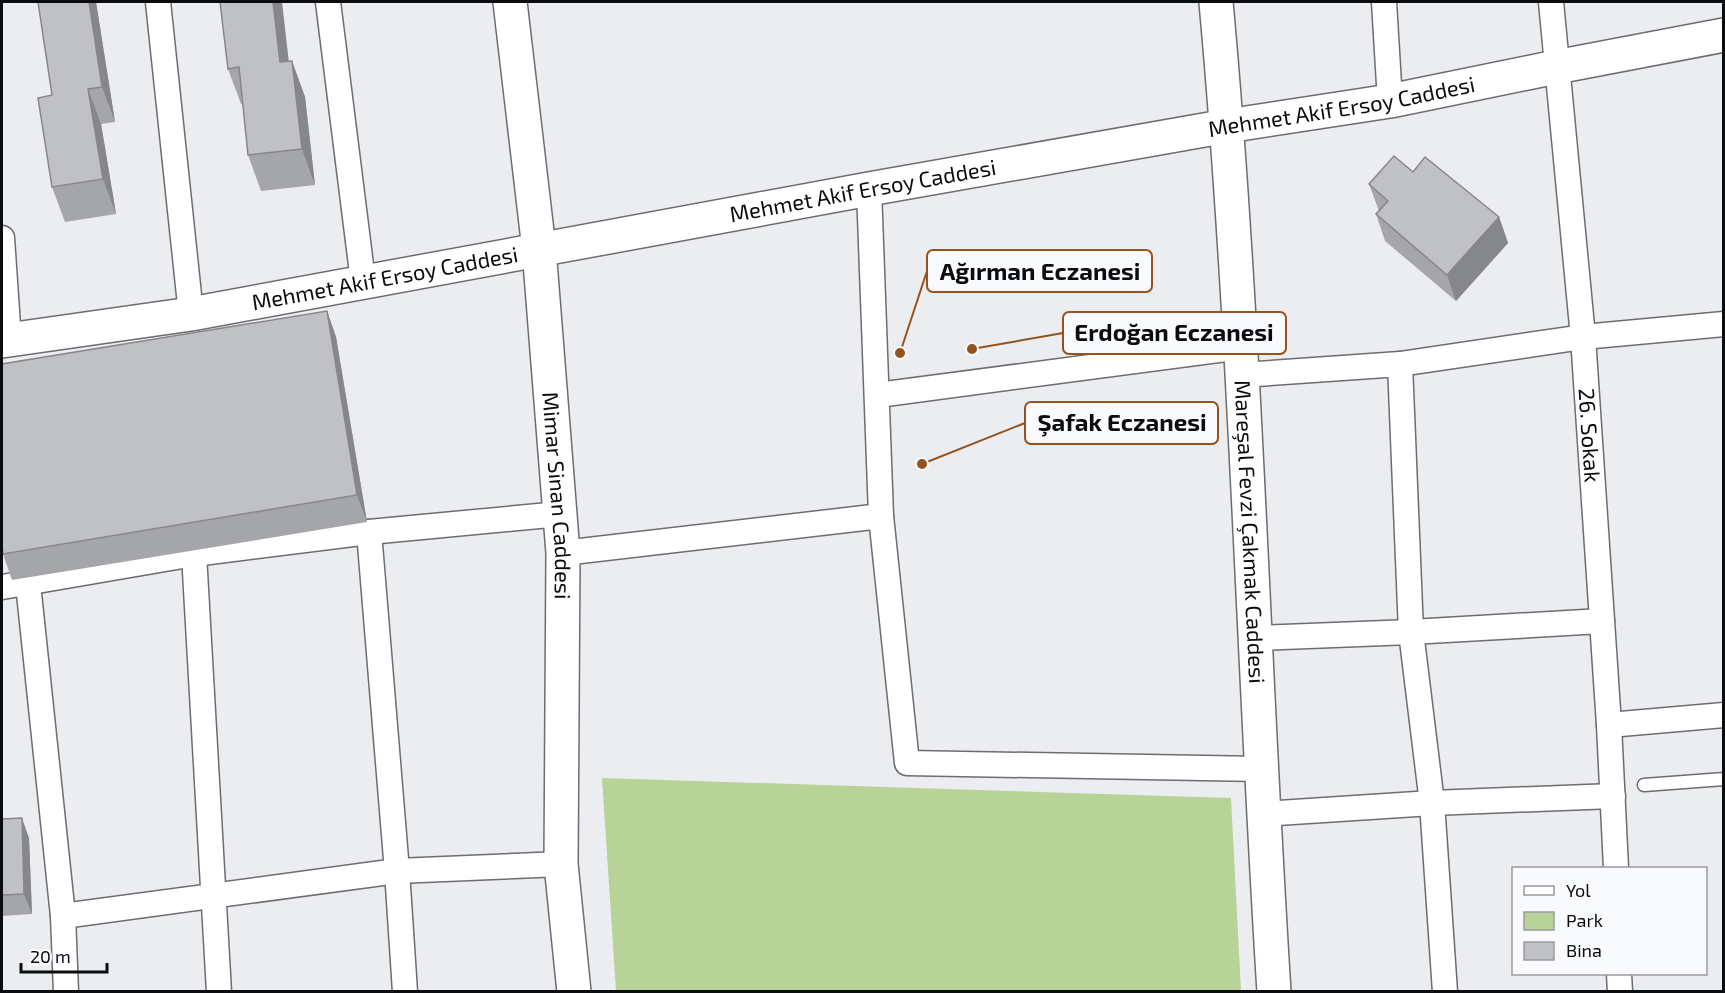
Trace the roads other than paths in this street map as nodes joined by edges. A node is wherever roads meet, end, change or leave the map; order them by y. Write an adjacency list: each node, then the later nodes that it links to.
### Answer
1 (158, 2): 15 (street)
2 (328, 2): 14 (street)
3 (510, 2): 13 (street, Mimar Sinan Caddesi)
4 (1216, 2): 10 (street, Mareşal Fevzi Çakmak Caddesi)
5 (1384, 2): 9 (street)
6 (1551, 2): 8 (street, 26. Sokak)
7 (1724, 35): 8 (street, Mehmet Akif Ersoy Caddesi)
8 (1556, 67): 9 (street, Mehmet Akif Ersoy Caddesi); 17 (street, 26. Sokak)
9 (1390, 101): 10 (street, Mehmet Akif Ersoy Caddesi)
10 (1227, 126): 11 (street, Mehmet Akif Ersoy Caddesi); 19 (street, Mareşal Fevzi Çakmak Caddesi)
11 (869, 189): 13 (street, Mehmet Akif Ersoy Caddesi); 21 (street)
12 (2, 238): 18 (street)
13 (539, 249): 14 (street, Mehmet Akif Ersoy Caddesi); 22 (street, Mimar Sinan Caddesi)
14 (363, 281): 15 (street, Mehmet Akif Ersoy Caddesi)
15 (191, 314): 18 (street, Mehmet Akif Ersoy Caddesi)
16 (1724, 324): 17 (street)
17 (1583, 337): 20 (street); 29 (street, 26. Sokak)
18 (5, 341)
19 (1241, 361): 20 (street); 21 (street); 31 (street, Mareşal Fevzi Çakmak Caddesi)
20 (1400, 364): 30 (street)
21 (878, 395): 23 (street)
22 (560, 513): 24 (street); 25 (street, Mimar Sinan Caddesi)
23 (881, 516): 25 (street); 34 (street)
24 (369, 532): 26 (street); 42 (street)
25 (563, 553): 40 (street, Mimar Sinan Caddesi)
26 (194, 554): 27 (street); 43 (street)
27 (28, 584): 28 (street); 44 (street)
28 (2, 587)
29 (1602, 621): 30 (street); 33 (street, 26. Sokak)
30 (1411, 632): 31 (street); 38 (street)
31 (1255, 638): 34 (street, Mareşal Fevzi Çakmak Caddesi)
32 (1724, 715): 33 (street)
33 (1609, 725): 37 (street, 26. Sokak)
34 (1261, 770): 39 (street, Mareşal Fevzi Çakmak Caddesi)
35 (1724, 779): 36 (lane)
36 (1644, 785)
37 (1613, 796): 38 (street); 41 (street, 26. Sokak)
38 (1432, 803): 39 (street); 51 (street)
39 (1263, 814): 50 (street, Mareşal Fevzi Çakmak Caddesi)
40 (561, 864): 42 (street); 49 (street, Mimar Sinan Caddesi)
41 (1616, 867)
42 (397, 871): 43 (street); 48 (street)
43 (213, 896): 44 (street); 47 (street)
44 (63, 916): 46 (street)
45 (1619, 975): 52 (street)
46 (66, 992)
47 (219, 992)
48 (405, 992)
49 (574, 992)
50 (1274, 992)
51 (1445, 992)
52 (1620, 992)

